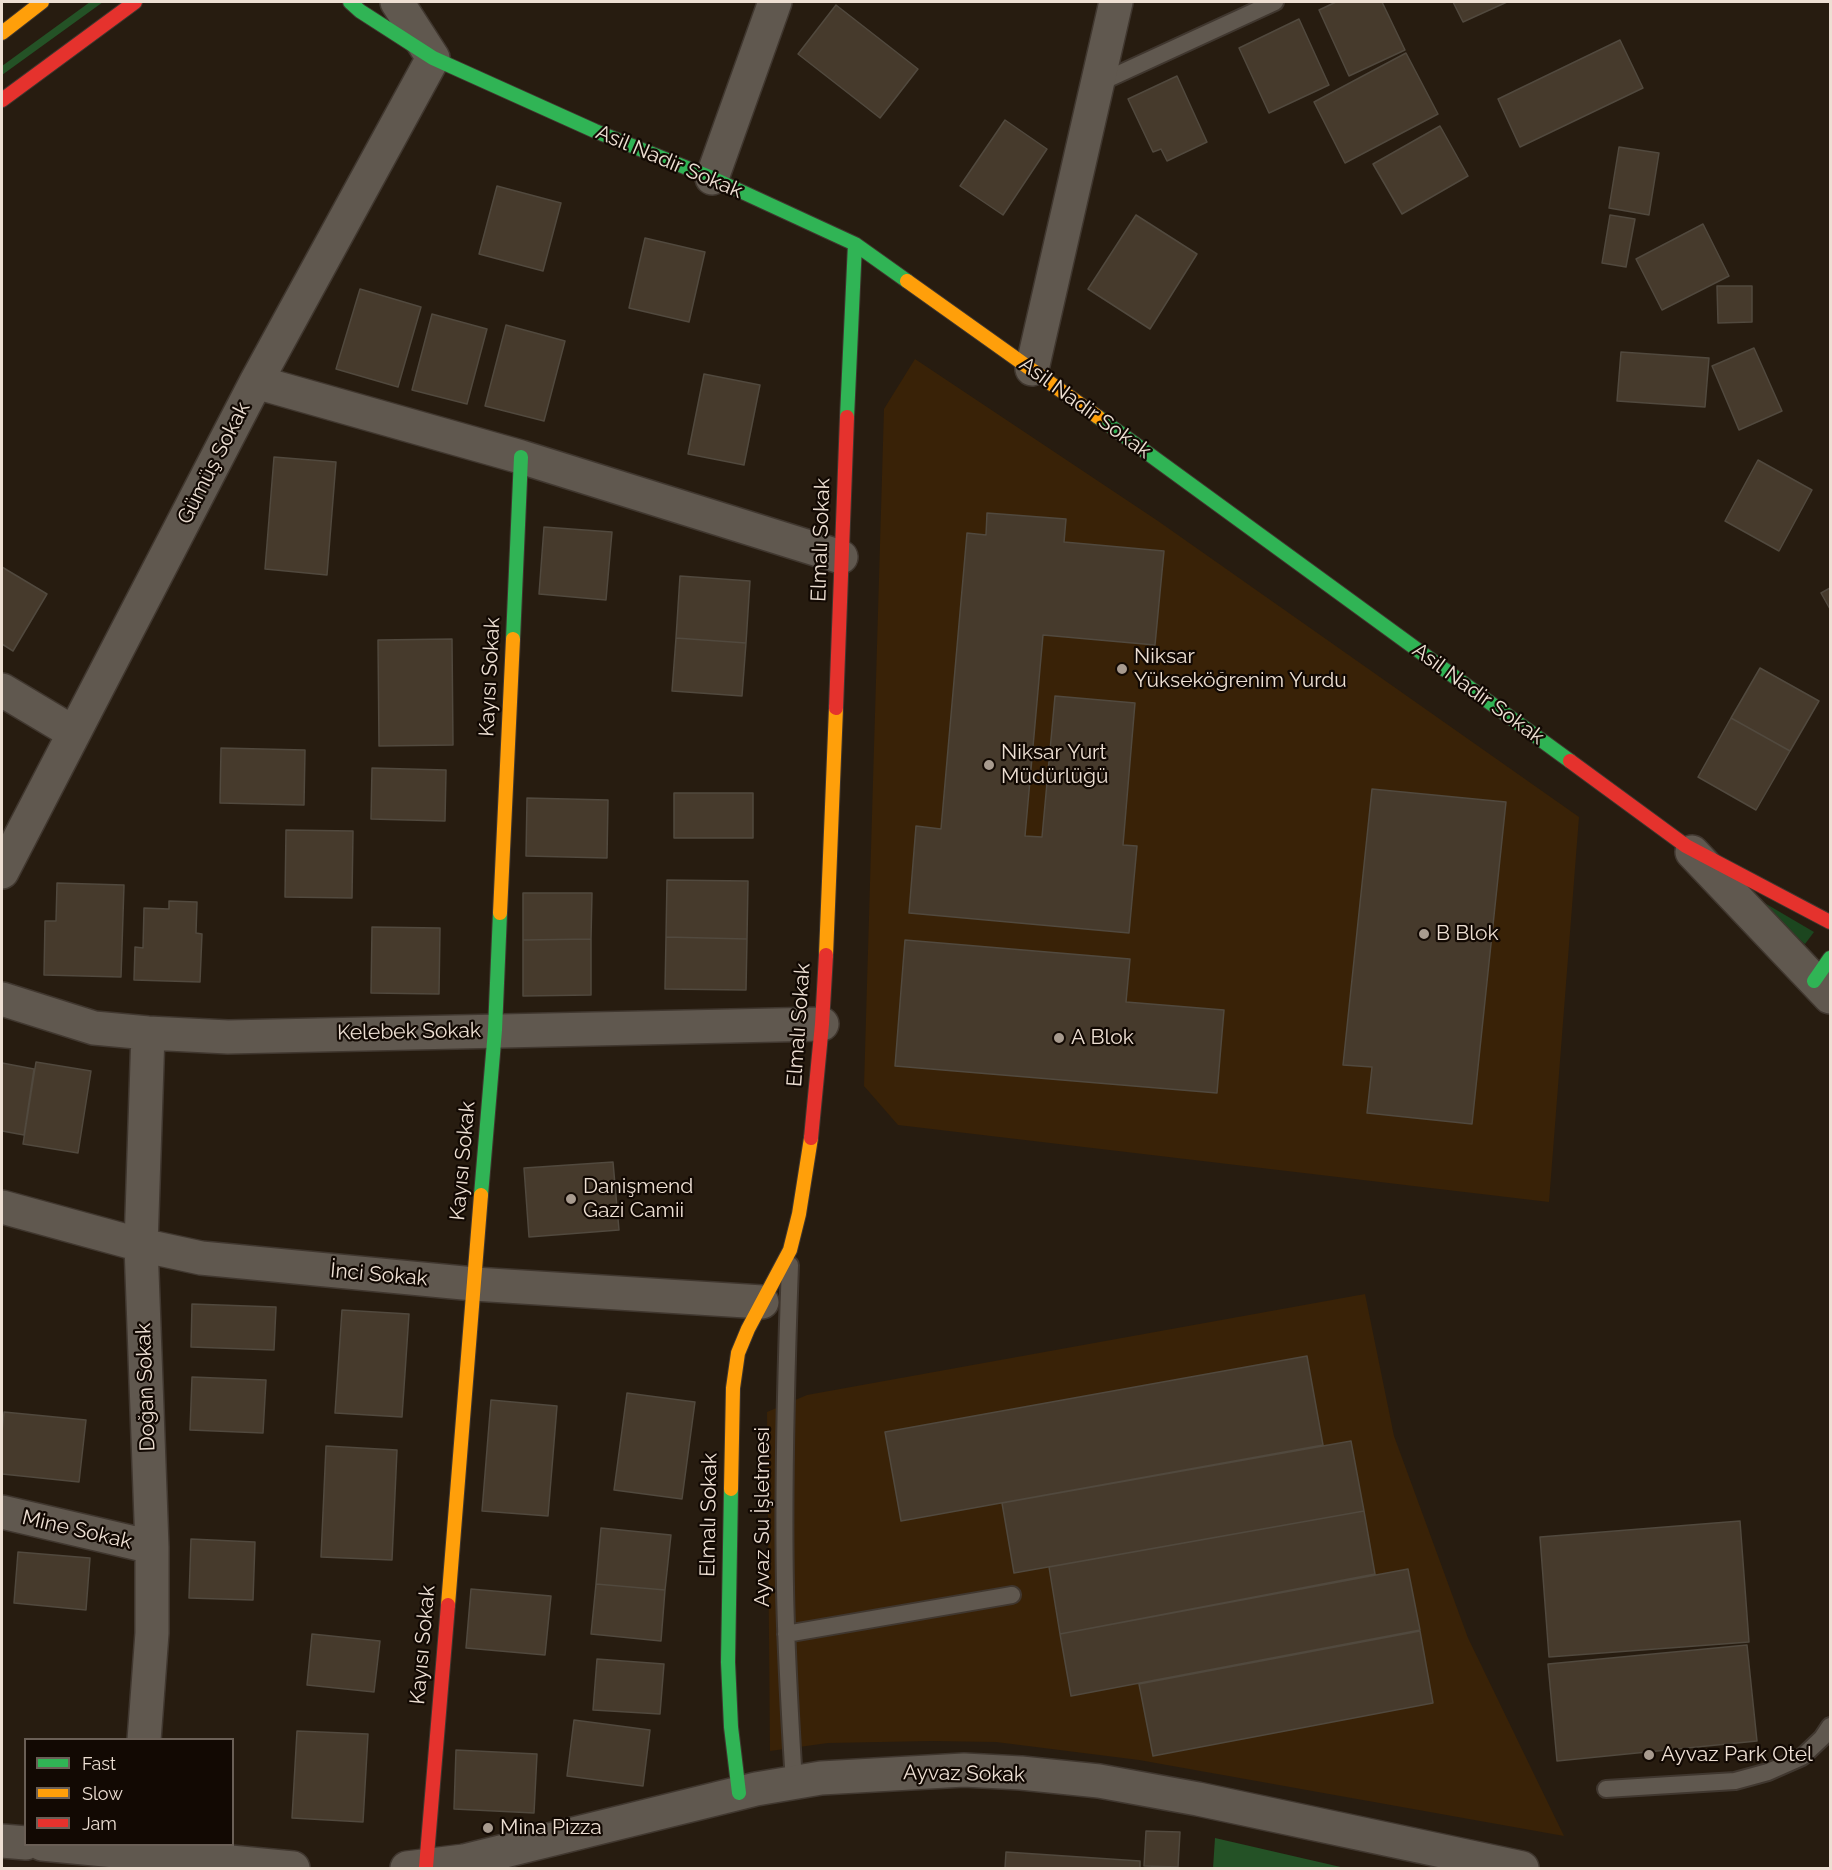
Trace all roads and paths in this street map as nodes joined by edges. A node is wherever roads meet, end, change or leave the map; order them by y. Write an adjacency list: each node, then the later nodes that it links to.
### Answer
1 (42, 2): 8 (street)
2 (135, 2): 11 (street)
3 (350, 2): 9 (street, Asil Nadir Sokak)
4 (397, 2): 9 (street)
5 (775, 2): 12 (street)
6 (1116, 2): 10 (street)
7 (1275, 2): 10 (lane)
8 (2, 33)
9 (433, 58): 12 (street, Asil Nadir Sokak); 15 (street, Gümüş Sokak)
10 (1097, 84): 14 (street)
11 (2, 100)
12 (712, 178): 13 (street, Asil Nadir Sokak)
13 (855, 244): 14 (street, Asil Nadir Sokak); 17 (street, Elmalı Sokak)
14 (1032, 369): 20 (street, Asil Nadir Sokak)
15 (256, 382): 16 (street); 19 (street, Gümüş Sokak)
16 (521, 457): 17 (street); 26 (street, Kayısı Sokak)
17 (841, 557): 25 (street, Elmalı Sokak)
18 (2, 690): 19 (street)
19 (74, 733): 21 (street, Gümüş Sokak)
20 (1686, 846): 22 (street, Asil Nadir Sokak); 23 (street, Asil Nadir Sokak)
21 (2, 872)
22 (1830, 922)
23 (1825, 979)
24 (2, 999): 27 (street, Kelebek Sokak)
25 (822, 1024): 26 (street, Kelebek Sokak); 30 (street, Elmalı Sokak)
26 (495, 1030): 27 (street, Kelebek Sokak); 31 (street, Kayısı Sokak)
27 (148, 1033): 29 (street, Doğan Sokak)
28 (2, 1208): 29 (street, İnci Sokak)
29 (141, 1245): 31 (street, İnci Sokak); 34 (street, Doğan Sokak)
30 (790, 1250): 32 (street, Elmalı Sokak); 36 (lane, Ayvaz Su İşletmesi)
31 (474, 1284): 32 (street, İnci Sokak); 46 (street, Kayısı Sokak)
32 (762, 1302): 41 (street, Elmalı Sokak)
33 (2, 1512): 34 (street, Mine Sokak)
34 (152, 1547): 38 (street, Doğan Sokak)
35 (1012, 1595): 36 (lane)
36 (786, 1634): 39 (lane, Ayvaz Su İşletmesi)
37 (1830, 1726): 40 (lane)
38 (144, 1738)
39 (794, 1783): 41 (street, Ayvaz Sokak); 48 (street, Ayvaz Sokak)
40 (1606, 1789)
41 (739, 1793): 46 (street, Ayvaz Sokak)
42 (2, 1840): 43 (street)
43 (24, 1843)
44 (66, 1846): 45 (street)
45 (136, 1849): 47 (street)
46 (417, 1868)
47 (293, 1869)
48 (1522, 1869)

